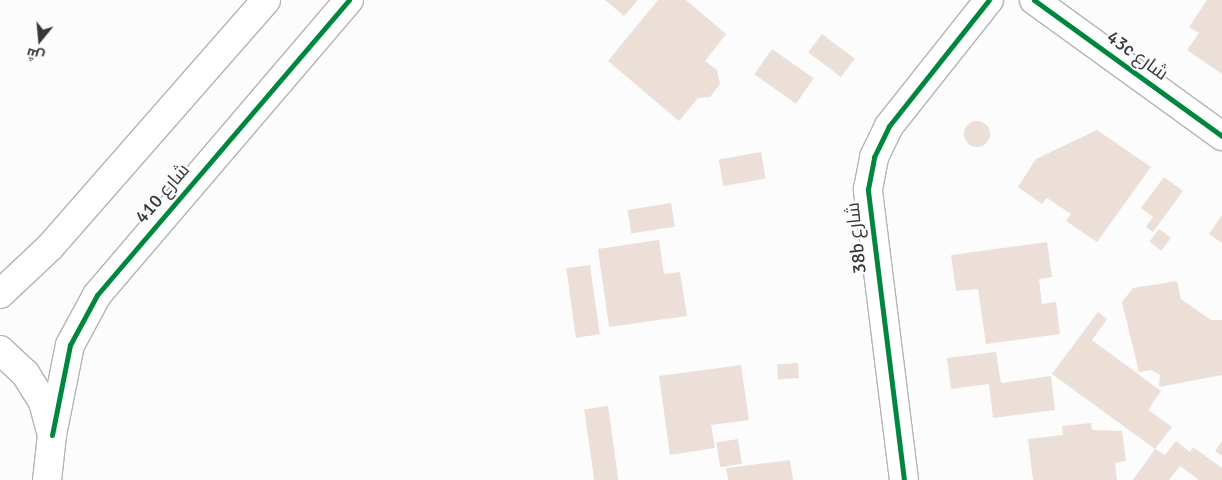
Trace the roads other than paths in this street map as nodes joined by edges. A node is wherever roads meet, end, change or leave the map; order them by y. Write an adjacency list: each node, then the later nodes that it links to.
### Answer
1 (266, 0): 6 (street)
2 (349, 0): 8 (street, شارع 410)
3 (989, 0): 9 (street, 38b شارع)
4 (1034, 0): 5 (street, 43c شارع)
5 (1222, 136)
6 (0, 294)
7 (0, 350): 8 (street)
8 (55, 464)
9 (904, 480)

